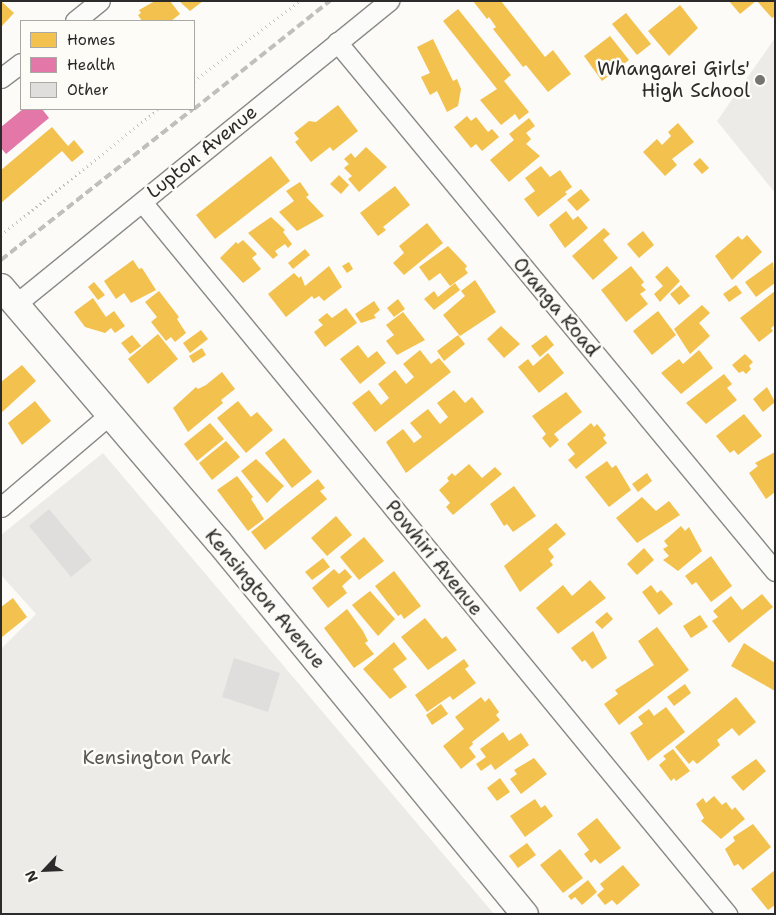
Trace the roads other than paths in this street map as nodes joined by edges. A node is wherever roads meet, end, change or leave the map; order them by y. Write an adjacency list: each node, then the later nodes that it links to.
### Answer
1 (100, 1): 3 (street)
2 (389, 1): 4 (street, Lupton Avenue)
3 (76, 20)
4 (338, 42): 7 (street, Lupton Avenue); 11 (street, Oranga Road)
5 (20, 64): 6 (street)
6 (1, 78)
7 (142, 202): 8 (street, Lupton Avenue); 13 (street, Powhiri Avenue)
8 (9, 296): 9 (main road, Kensington Avenue)
9 (109, 415): 10 (street); 12 (main road, Kensington Avenue)
10 (1, 507)
11 (775, 571)
12 (525, 914)
13 (727, 914)

